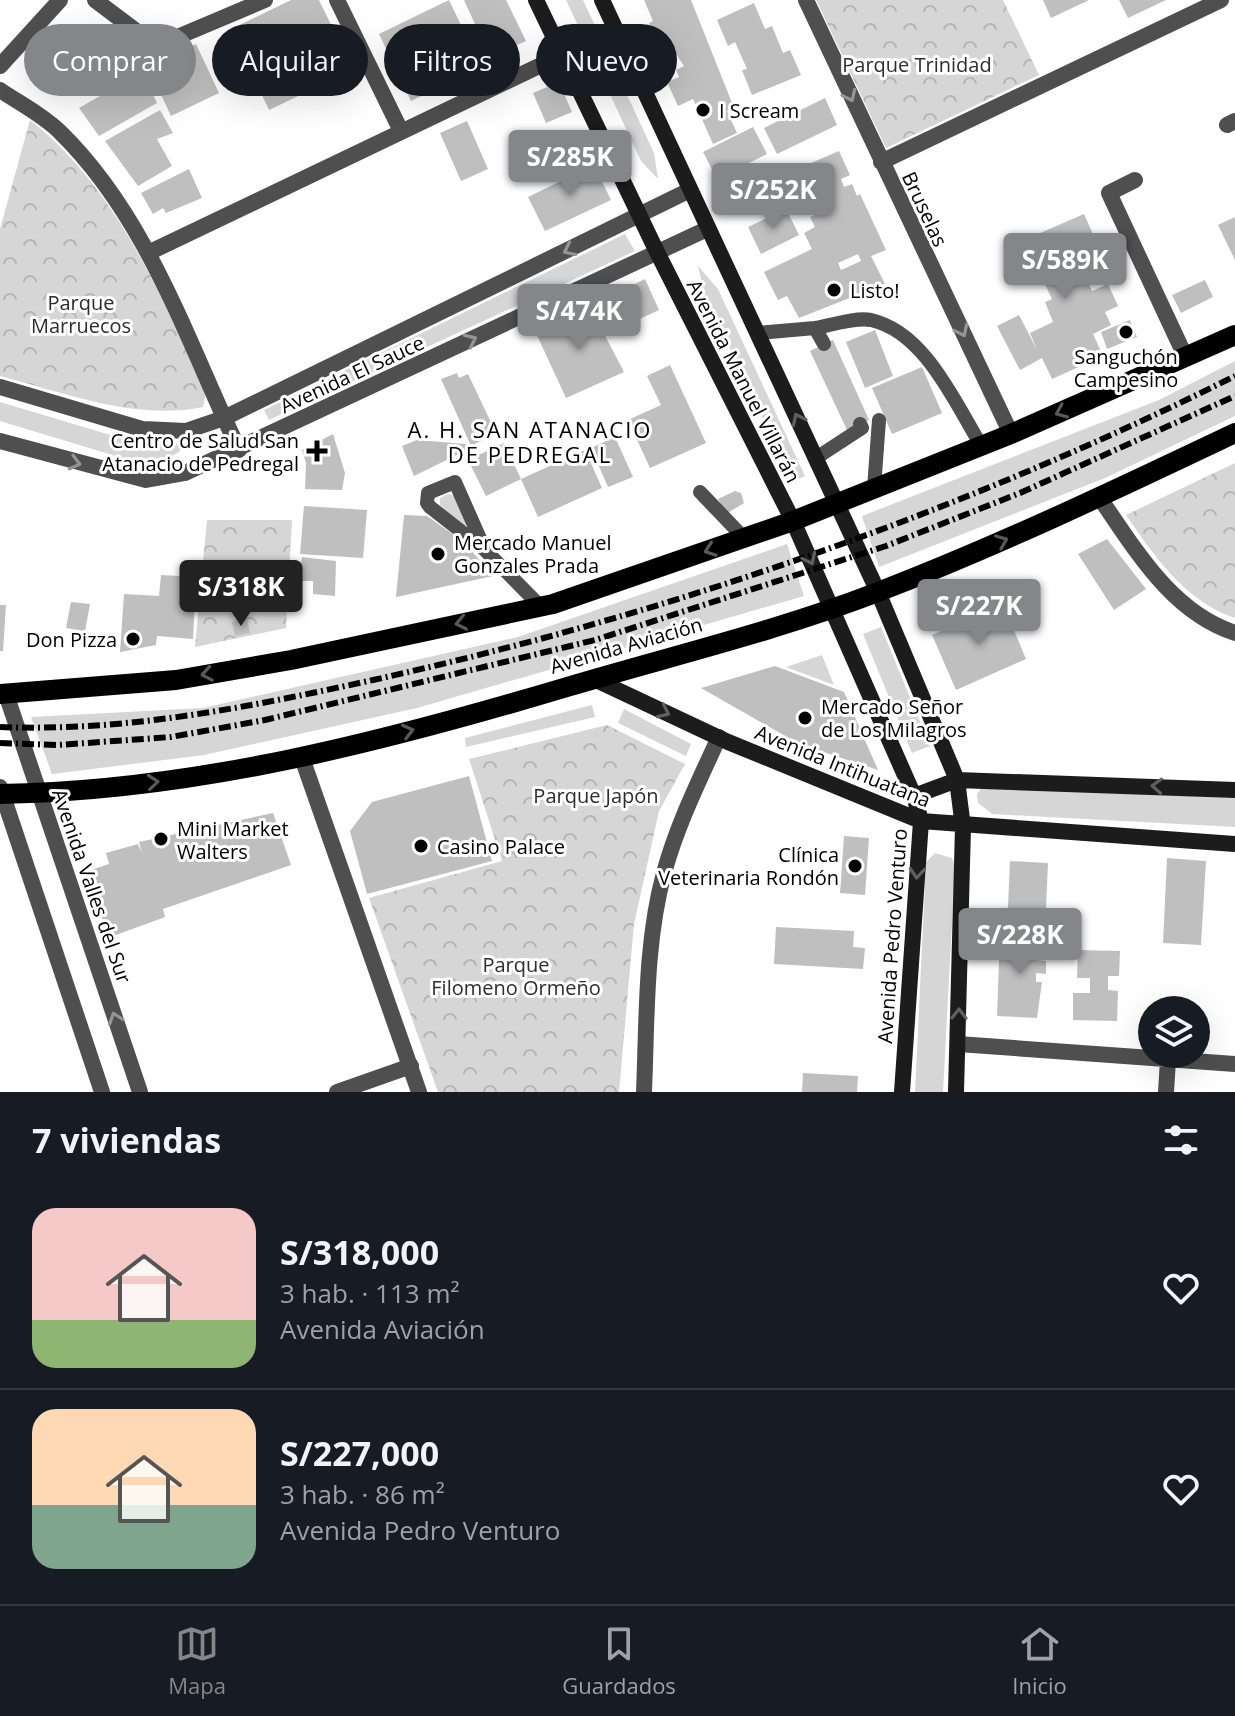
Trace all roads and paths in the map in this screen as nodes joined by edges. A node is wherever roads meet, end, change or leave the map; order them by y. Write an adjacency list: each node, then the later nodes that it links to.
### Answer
1 (60, 0): 10 (street)
2 (95, 0): 3 (street)
3 (265, 0)
4 (337, 0): 14 (street)
5 (536, 0): 9 (main road, Avenida Manuel Villarán)
6 (602, 0): 17 (main road, Avenida Manuel Villarán)
7 (806, 0): 15 (street, Bruselas, one-way to 15)
8 (1221, 0): 15 (street)
9 (547, 24)
10 (0, 66)
11 (536, 67): 14 (street)
12 (0, 90): 21 (street)
13 (582, 96): 18 (main road, Avenida Manuel Villarán)
14 (401, 131): 21 (street)
15 (881, 162): 30 (street, Bruselas, one-way to 30)
16 (1135, 180): 26 (street)
17 (690, 190): 18 (street, Avenida El Sauce); 19 (main road, Avenida Manuel Villarán)
18 (639, 215): 20 (main road, Avenida Manuel Villarán); 28 (street, Avenida El Sauce, one-way to 28)
19 (707, 229): 20 (street, Avenida El Sauce); 23 (main road, Avenida Manuel Villarán)
20 (657, 252): 33 (street, Avenida El Sauce, one-way to 20); 39 (main road, Avenida Manuel Villarán)
21 (148, 253): 28 (street)
22 (815, 328): 23 (lane); 25 (lane); 32 (lane)
23 (758, 333): 34 (main road, Avenida Manuel Villarán, one-way to 23)
24 (1235, 335): 26 (main road)
25 (824, 344)
26 (1186, 358): 30 (main road, one-way to 30)
27 (0, 387): 28 (street, Avenida El Sauce)
28 (224, 418): 33 (street)
29 (1235, 433): 37 (main road, Avenida Aviación)
30 (1011, 434): 32 (main road)
31 (0, 441): 33 (street, Avenida El Sauce, one-way to 33)
32 (981, 445): 35 (main road)
33 (239, 450)
34 (816, 458): 35 (lane); 38 (main road, Avenida Manuel Villarán)
35 (874, 488): 38 (main road)
36 (700, 492): 40 (lane)
37 (1099, 497): 42 (main road, Avenida Aviación, one-way to 37); 45 (street)
38 (836, 504): 39 (main road); 42 (main road, Avenida Manuel Villarán)
39 (793, 521): 40 (main road); 44 (main road, Avenida Manuel Villarán, one-way to 44)
40 (744, 538): 43 (main road, one-way to 43)
41 (485, 550): 41 (lane); 43 (lane)
42 (878, 592): 44 (main road, Avenida Aviación); 50 (main road)
43 (541, 607): 47 (main road, one-way to 47)
44 (833, 607): 46 (main road, Avenida Aviación); 54 (main road, Avenida Pedro Venturo)
45 (1235, 633)
46 (594, 679): 48 (main road, Avenida Intihuatana, one-way to 48); 49 (main road, Avenida Aviación, one-way to 46)
47 (3, 694): 53 (street, Avenida Valles del Sur)
48 (719, 737): 55 (main road, Avenida Intihuatana); 68 (street)
49 (302, 758): 53 (main road, Avenida Aviación, one-way to 49); 62 (street)
50 (957, 780): 51 (main road, Avenida Intihuatana, one-way to 50); 54 (main road, Avenida Intihuatana); 56 (main road)
51 (1235, 790)
52 (1, 792): 53 (main road, Avenida Aviación); 64 (street)
53 (39, 792): 65 (street, Avenida Valles del Sur, one-way to 53)
54 (914, 796): 55 (main road, Avenida Pedro Venturo)
55 (921, 821): 56 (main road, Avenida Intihuatana); 69 (main road, Avenida Pedro Venturo, one-way to 69)
56 (963, 827): 57 (main road, Avenida Intihuatana); 58 (main road, one-way to 56)
57 (1235, 844)
58 (958, 1044): 59 (street); 70 (main road)
59 (1138, 1058)
60 (1210, 1063): 61 (street)
61 (1235, 1064)
62 (411, 1066): 66 (street); 67 (street)
63 (1168, 1068): 71 (street)
64 (102, 1092)
65 (140, 1092)
66 (337, 1092)
67 (419, 1092)
68 (644, 1092)
69 (902, 1092)
70 (956, 1092)
71 (1166, 1092)

